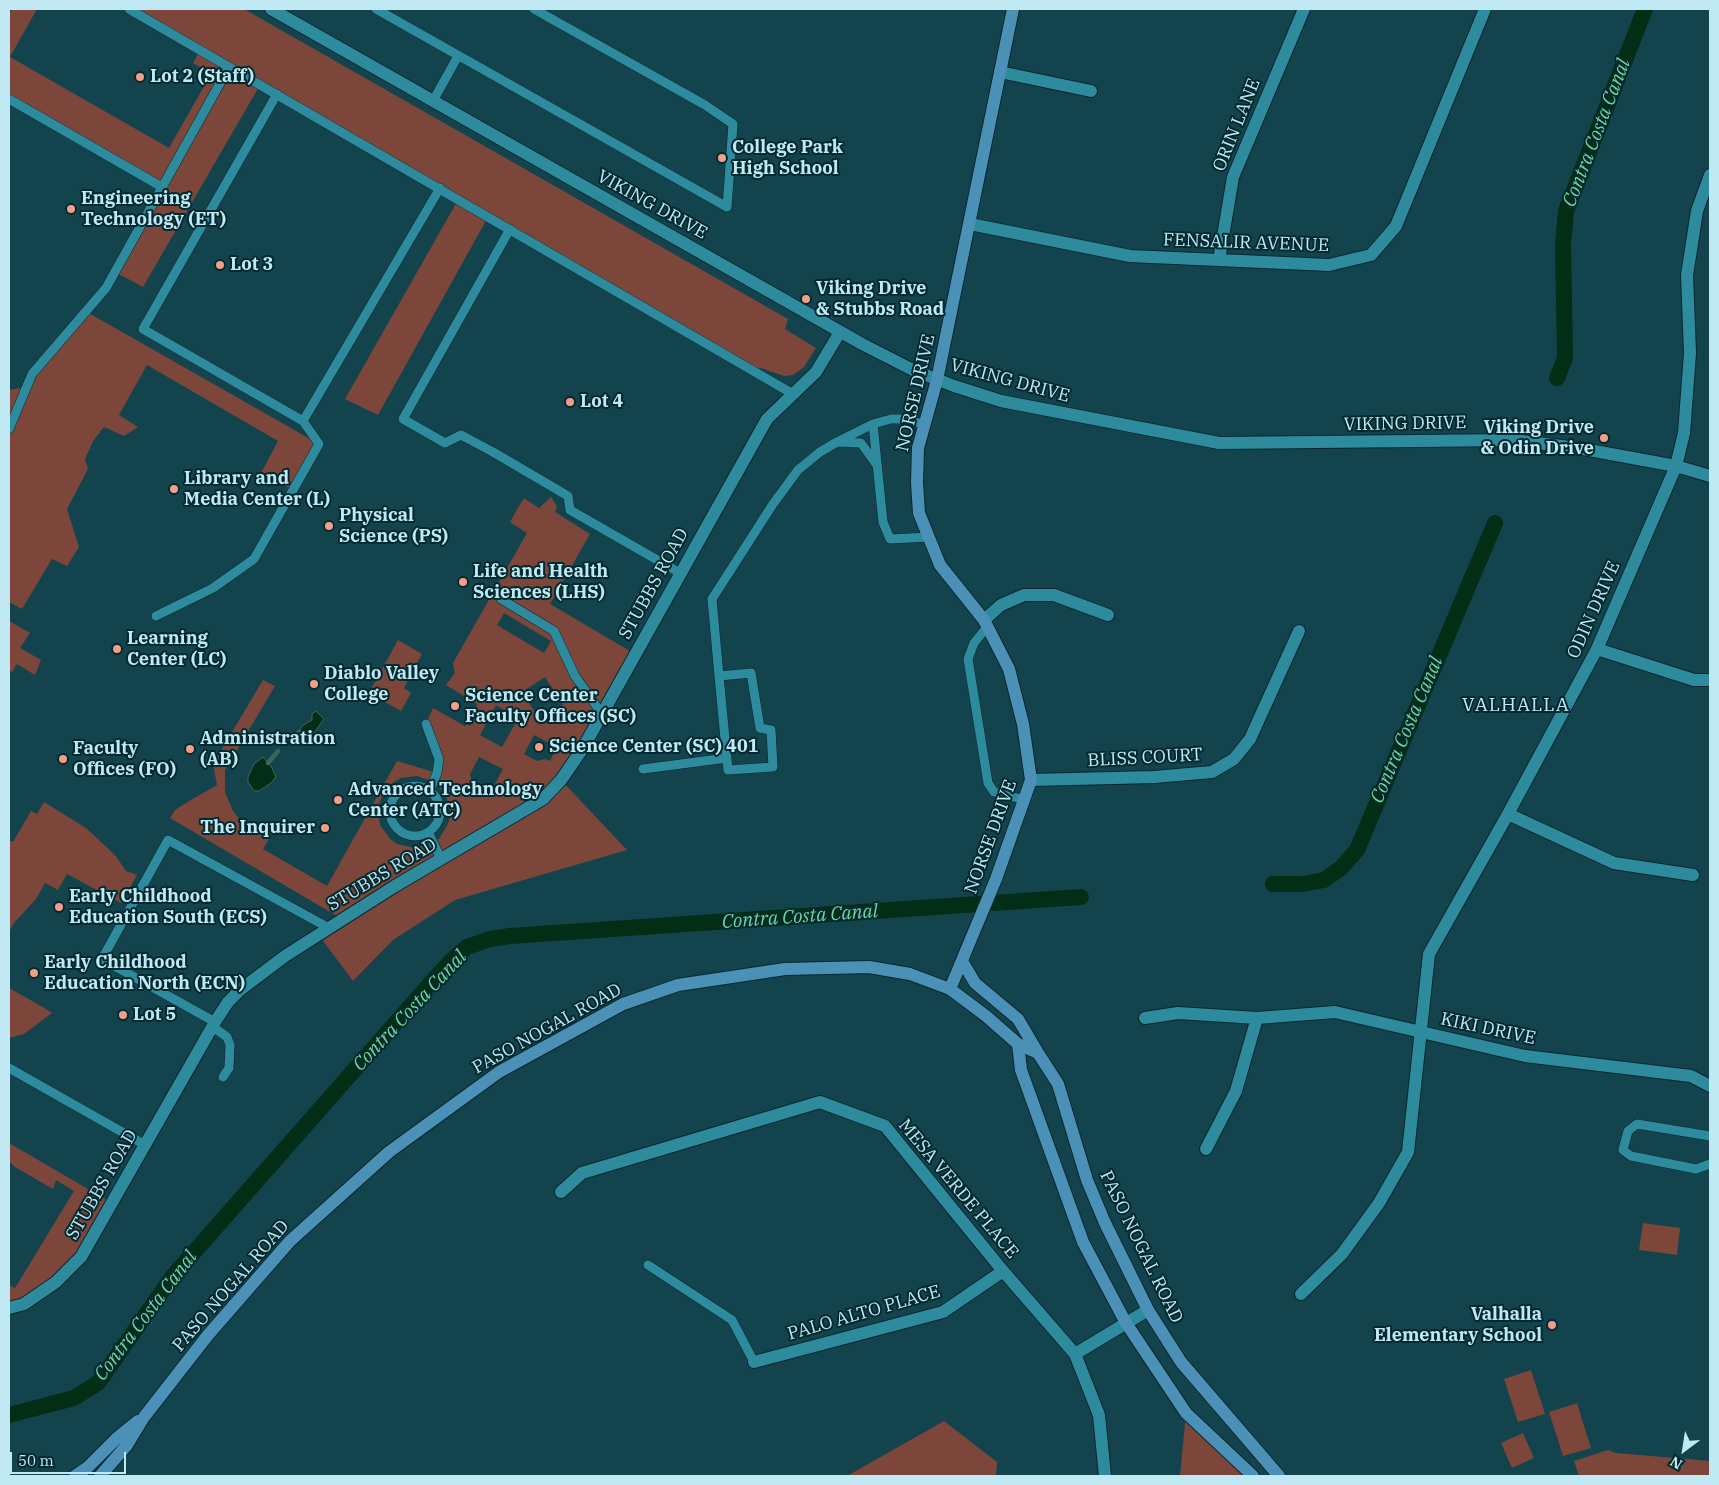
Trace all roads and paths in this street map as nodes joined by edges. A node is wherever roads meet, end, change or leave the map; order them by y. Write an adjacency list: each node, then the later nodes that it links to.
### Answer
1 (129, 9): 9 (lane)
2 (271, 9): 14 (street, VIKING DRIVE)
3 (376, 9): 8 (lane)
4 (534, 9): 8 (lane)
5 (1013, 9): 10 (street, NORSE DRIVE)
6 (1304, 9): 20 (street, ORIN LANE)
7 (1485, 9): 20 (street, FENSALIR AVENUE)
8 (458, 56): 14 (lane)
9 (228, 67): 12 (lane); 16 (lane)
10 (1000, 72): 11 (street); 18 (street, NORSE DRIVE)
11 (1091, 91)
12 (277, 94): 17 (lane); 24 (lane)
13 (9, 99): 16 (lane)
14 (433, 101): 21 (street, VIKING DRIVE)
15 (1710, 175): 30 (street, ODIN DRIVE)
16 (162, 186): 27 (lane)
17 (440, 188): 19 (lane); 24 (lane)
18 (970, 224): 20 (street, FENSALIR AVENUE); 22 (street, NORSE DRIVE)
19 (510, 229): 23 (lane); 33 (lane)
20 (1219, 260)
21 (840, 332): 22 (street, VIKING DRIVE); 23 (street, STUBBS ROAD)
22 (938, 380): 26 (street, NORSE DRIVE); 30 (street, VIKING DRIVE)
23 (793, 394): 33 (street, STUBBS ROAD)
24 (302, 421): 36 (lane)
25 (873, 424): 26 (lane); 28 (lane); 29 (lane)
26 (925, 425): 32 (street, NORSE DRIVE)
27 (9, 429)
28 (837, 442): 29 (lane); 40 (lane)
29 (876, 464): 32 (lane)
30 (1676, 466): 31 (street, VIKING DRIVE); 39 (street, ODIN DRIVE)
31 (1710, 476)
32 (929, 537): 37 (street, NORSE DRIVE)
33 (680, 573): 42 (street, STUBBS ROAD)
34 (501, 599): 42 (lane)
35 (1108, 614): 37 (street)
36 (156, 616)
37 (986, 623): 46 (street, NORSE DRIVE); 48 (lane)
38 (1299, 631): 46 (street, BLISS COURT)
39 (1597, 649): 41 (street); 49 (street, ODIN DRIVE)
40 (719, 676): 44 (lane); 44 (lane)
41 (1710, 680)
42 (602, 714): 51 (street, STUBBS ROAD)
43 (426, 724): 47 (lane)
44 (727, 758): 45 (lane)
45 (643, 769)
46 (1030, 780): 48 (street, NORSE DRIVE)
47 (430, 790): 50 (lane); 50 (lane)
48 (1026, 800): 54 (street, NORSE DRIVE)
49 (1508, 814): 52 (street); 59 (street, ODIN DRIVE)
50 (428, 832): 51 (lane)
51 (441, 859): 53 (street, STUBBS ROAD)
52 (1693, 876)
53 (329, 928): 58 (street, STUBBS ROAD); 58 (lane)
54 (962, 961): 55 (street, NORSE DRIVE); 61 (street)
55 (950, 989): 60 (street, PASO NOGAL ROAD); 78 (street, PASO NOGAL ROAD)
56 (1145, 1018): 57 (street, KIKI DRIVE)
57 (1257, 1018): 59 (street, KIKI DRIVE); 67 (street)
58 (214, 1025): 63 (lane); 66 (street, STUBBS ROAD)
59 (1421, 1032): 64 (street, KIKI DRIVE); 72 (street, ODIN DRIVE)
60 (1018, 1044): 61 (street, PASO NOGAL ROAD); 75 (street)
61 (1038, 1054): 74 (street, PASO NOGAL ROAD)
62 (9, 1068): 66 (lane)
63 (223, 1077)
64 (1710, 1086)
65 (1710, 1136): 68 (lane)
66 (145, 1145): 73 (street, STUBBS ROAD)
67 (1206, 1149)
68 (1710, 1164)
69 (561, 1192): 71 (street, MESA VERDE PLACE)
70 (648, 1265): 77 (lane)
71 (1003, 1271): 76 (street, MESA VERDE PLACE); 77 (street, PALO ALTO PLACE)
72 (1301, 1294)
73 (9, 1308)
74 (1148, 1310): 75 (street); 83 (street, PASO NOGAL ROAD)
75 (1126, 1324): 76 (street); 82 (street)
76 (1075, 1354): 81 (street, MESA VERDE PLACE)
77 (754, 1362)
78 (144, 1417): 79 (street, PASO NOGAL ROAD); 80 (street, PASO NOGAL ROAD)
79 (75, 1476)
80 (100, 1476)
81 (1105, 1476)
82 (1253, 1476)
83 (1280, 1476)

